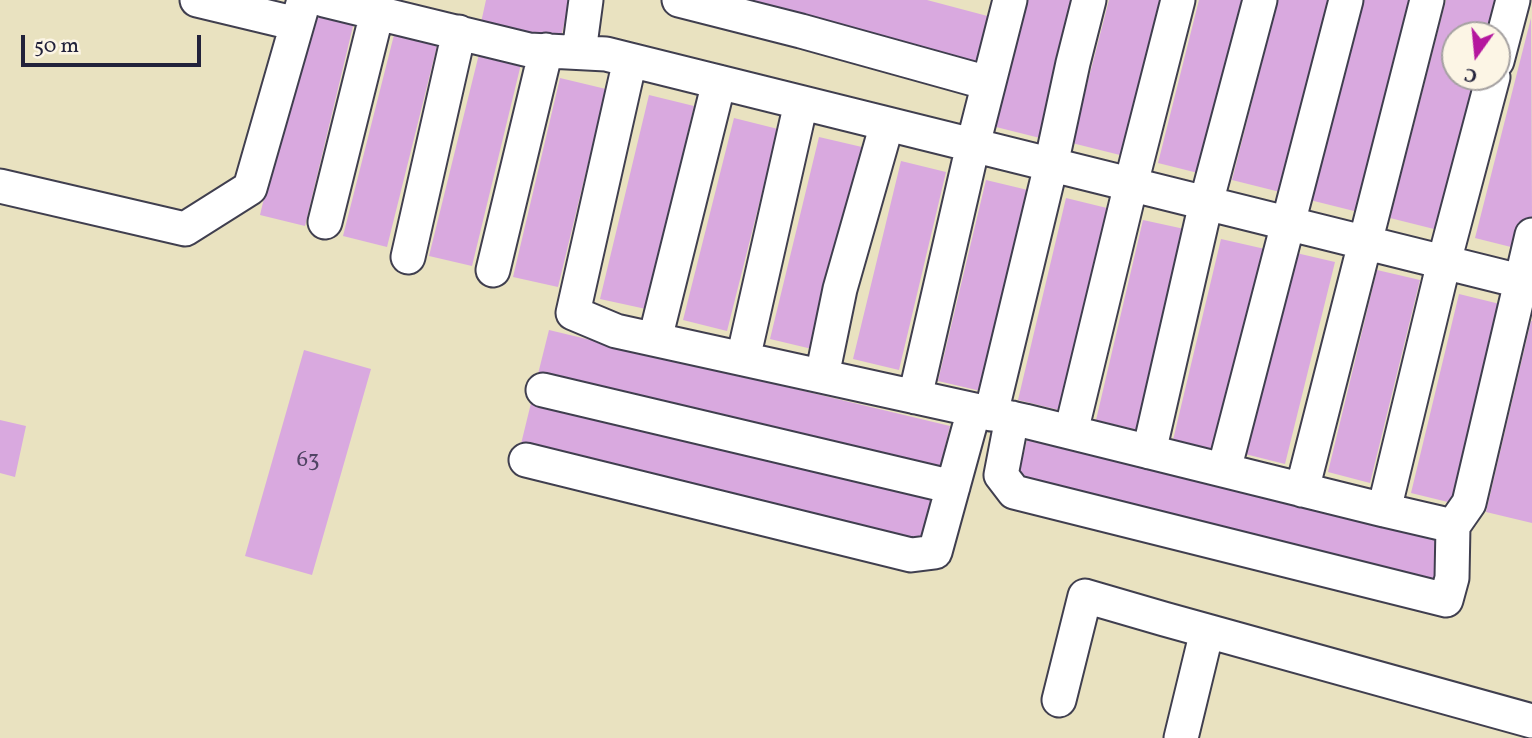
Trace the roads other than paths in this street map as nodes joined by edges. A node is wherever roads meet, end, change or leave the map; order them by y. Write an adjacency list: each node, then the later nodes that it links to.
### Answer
1 (197, 0): 12 (lane)
2 (324, 0): 13 (lane)
3 (586, 0): 17 (lane)
4 (679, 0): 20 (lane)
5 (1010, 0): 20 (lane)
6 (1089, 0): 25 (lane)
7 (1178, 0): 26 (lane)
8 (1260, 0): 28 (lane)
9 (1346, 0): 30 (lane)
10 (1427, 0): 32 (lane)
11 (1513, 0): 14 (lane)
12 (300, 12): 27 (lane)
13 (377, 13): 15 (lane); 29 (lane)
14 (1507, 21)
15 (458, 32): 16 (lane); 33 (lane)
16 (546, 50): 17 (lane); 35 (lane)
17 (579, 52): 18 (lane)
18 (630, 60): 19 (lane); 37 (lane)
19 (719, 82): 22 (lane); 37 (lane)
20 (988, 83): 24 (lane)
21 (1489, 91): 34 (lane)
22 (801, 103): 23 (lane); 38 (lane)
23 (887, 124): 24 (lane); 39 (lane)
24 (973, 145): 25 (lane); 41 (lane)
25 (1051, 164): 26 (lane); 42 (lane)
26 (1130, 184): 28 (lane); 43 (lane)
27 (0, 186)
28 (1206, 203): 30 (lane); 44 (lane)
29 (325, 222)
30 (1289, 224): 32 (lane); 46 (lane)
31 (1532, 235): 36 (lane)
32 (1364, 242): 34 (lane); 48 (lane)
33 (408, 257)
34 (1444, 262): 36 (lane); 49 (lane)
35 (493, 270)
36 (1526, 283): 50 (lane)
37 (655, 339): 38 (lane)
38 (743, 359): 39 (lane)
39 (822, 376): 41 (lane)
40 (543, 390): 47 (lane)
41 (915, 397): 42 (lane)
42 (992, 414): 43 (lane); 47 (lane); 50 (lane)
43 (1071, 432): 44 (lane)
44 (1149, 452): 46 (lane)
45 (526, 460): 47 (lane)
46 (1224, 470): 48 (lane)
47 (953, 487)
48 (1303, 490): 49 (lane)
49 (1384, 510): 50 (lane)
50 (1453, 526)
51 (1207, 631): 52 (lane); 53 (lane); 54 (lane)
52 (1059, 699)
53 (1532, 721)
54 (1181, 738)

